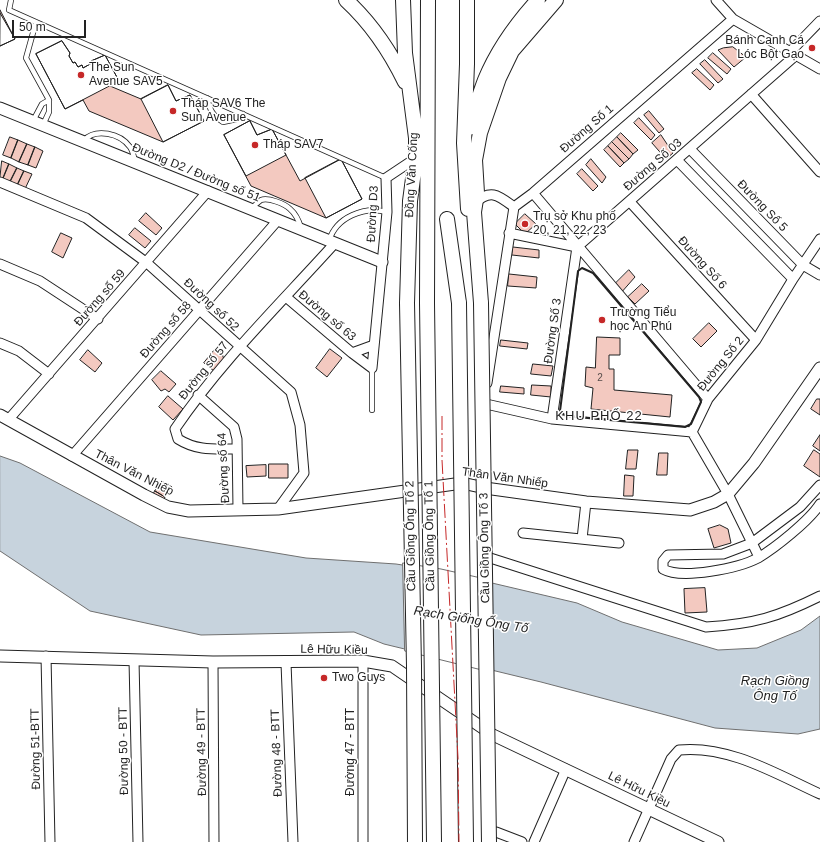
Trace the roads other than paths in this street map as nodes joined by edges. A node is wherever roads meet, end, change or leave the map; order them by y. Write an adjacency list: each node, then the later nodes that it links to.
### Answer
1 (11, 0): 11 (lane)
2 (346, 0): 14 (main road)
3 (403, 0): 14 (main road, Đồng Văn Cống)
4 (428, 0): 52 (main road, Đồng Văn Cống)
5 (467, 0): 22 (main road)
6 (538, 0): 22 (main road)
7 (556, 0): 32 (main road)
8 (716, 0): 9 (street)
9 (733, 19): 12 (street); 31 (street, Đường Số 1)
10 (820, 21): 12 (street, Đường Số 03)
11 (36, 22): 16 (lane); 17 (lane)
12 (793, 53): 13 (street); 15 (street, Đường Số 03)
13 (820, 69)
14 (410, 91): 26 (main road, Đồng Văn Cống)
15 (751, 94): 23 (street, Đường Số 03); 27 (street)
16 (207, 98): 19 (lane); 19 (lane)
17 (49, 100): 20 (lane); 20 (lane)
18 (0, 108): 20 (street, Đường D2 / Đường số 51)
19 (243, 114): 28 (lane)
20 (38, 123): 21 (street, Đường D2 / Đường số 51)
21 (84, 141): 25 (street, Đường D2 / Đường số 51); 25 (lane)
22 (464, 143): 53 (main road)
23 (690, 149): 24 (street, Đường Số 03); 47 (street, Đường Số 5)
24 (677, 160): 33 (street, Đường Số 03); 49 (street)
25 (135, 162): 30 (street, Đường D2 / Đường số 51)
26 (415, 164): 28 (street, Đường D3); 51 (main road, Đồng Văn Cống)
27 (820, 172)
28 (386, 178): 36 (street, Đường D3)
29 (0, 182): 45 (street, Đường số 52)
30 (208, 191): 35 (street, Đường D2 / Đường số 51); 45 (street, Đường số 59)
31 (533, 194): 34 (street, Đường Số 1); 43 (street)
32 (476, 198): 34 (street); 53 (main road)
33 (630, 202): 43 (street, Đường Số 03); 56 (street, Đường Số 6)
34 (514, 207): 40 (street)
35 (252, 209): 37 (street, Đường D2 / Đường số 51); 39 (lane)
36 (387, 212): 42 (lane); 44 (street, Đường D3)
37 (278, 220): 39 (street, Đường D2 / Đường số 51); 54 (street, Đường số 58)
38 (448, 220): 105 (main road, bridge)
39 (302, 229): 42 (street, Đường D2 / Đường số 51)
40 (509, 233): 43 (street); 66 (street)
41 (820, 239): 47 (street, Đường Số 2)
42 (332, 242): 44 (street, Đường D2 / Đường số 51); 50 (street, Đường số 57)
43 (577, 247): 65 (street); 69 (street, Đường Số 3)
44 (382, 262): 58 (street, Đường D3)
45 (147, 263): 54 (street, Đường số 52); 55 (street, Đường số 59)
46 (0, 264): 55 (street)
47 (803, 265): 48 (street, Đường Số 5); 49 (street, Đường Số 2)
48 (820, 275)
49 (793, 279): 56 (street, Đường Số 2)
50 (286, 297): 59 (street, Đường số 57); 60 (street, Đường số 63)
51 (407, 303): 103 (main road, Cầu Giồng Ống Tố 2, bridge)
52 (427, 303): 104 (main road, Cầu Giồng Ông Tố 1, bridge)
53 (478, 303): 97 (main road, Cầu Giồng Ông Tố 3, bridge); 106 (main road, Cầu Giồng Ông Tố 3)
54 (200, 310): 59 (street, Đường số 52); 72 (street, Đường số 58)
55 (98, 319): 63 (street, Đường số 59)
56 (756, 340): 65 (street, Đường Số 2)
57 (0, 343): 63 (street)
58 (374, 345): 60 (street, Đường số 63); 61 (street, Đường D3)
59 (239, 347): 64 (street, Đường số 57); 79 (street, Đường số 52)
60 (352, 353): 61 (street, Đường số 63)
61 (372, 368): 67 (lane)
62 (820, 368): 75 (street, Thân Văn Nhiếp)
63 (48, 374): 68 (street, Đường số 59)
64 (198, 395): 71 (street, Đường số 64); 71 (street, Đường số 57)
65 (708, 399): 70 (street, Đường Số 2)
66 (486, 404): 69 (street); 74 (street)
67 (372, 410)
68 (5, 417): 72 (street, Thân Văn Nhiếp)
69 (552, 419): 70 (street)
70 (692, 432): 75 (street)
71 (236, 449): 78 (street, Đường số 64)
72 (72, 456): 78 (street, Thân Văn Nhiếp)
73 (820, 485): 83 (street)
74 (485, 488): 76 (street, Thân Văn Nhiếp); 79 (street, Thân Văn Nhiếp); 85 (street)
75 (728, 494): 76 (street, Thân Văn Nhiếp); 83 (street)
76 (586, 502): 81 (street)
77 (820, 504): 84 (street)
78 (238, 509): 79 (street, Thân Văn Nhiếp)
79 (278, 510)
80 (523, 533): 81 (street)
81 (582, 539): 82 (street)
82 (620, 543)
83 (752, 543): 84 (street); 84 (street)
84 (759, 557)
85 (820, 596)
86 (0, 656): 87 (street, Lê Hữu Kiều)
87 (46, 656): 88 (street, Lê Hữu Kiều); 98 (street, Đường 51-BTT)
88 (134, 660): 89 (street, Lê Hữu Kiều); 99 (street, Đường 50 - BTT)
89 (213, 662): 90 (street, Lê Hữu Kiều); 100 (street, Đường 49 - BTT)
90 (286, 662): 91 (street, Lê Hữu Kiều); 101 (street, Đường 48 - BTT)
91 (363, 662): 93 (street, Lê Hữu Kiều); 102 (street, Đường 47 - BTT)
92 (492, 685): 93 (street)
93 (493, 736): 94 (street, Lê Hữu Kiều); 97 (street)
94 (566, 769): 96 (street, Lê Hữu Kiều); 108 (street)
95 (820, 794): 96 (street)
96 (650, 810): 109 (street); 110 (street, Lê Hữu Kiều)
97 (493, 839): 107 (street)
98 (50, 842)
99 (138, 842)
100 (214, 842)
101 (293, 842)
102 (363, 842)
103 (414, 842)
104 (434, 842)
105 (466, 842)
106 (481, 842)
107 (522, 842)
108 (534, 842)
109 (634, 842)
110 (718, 842)

